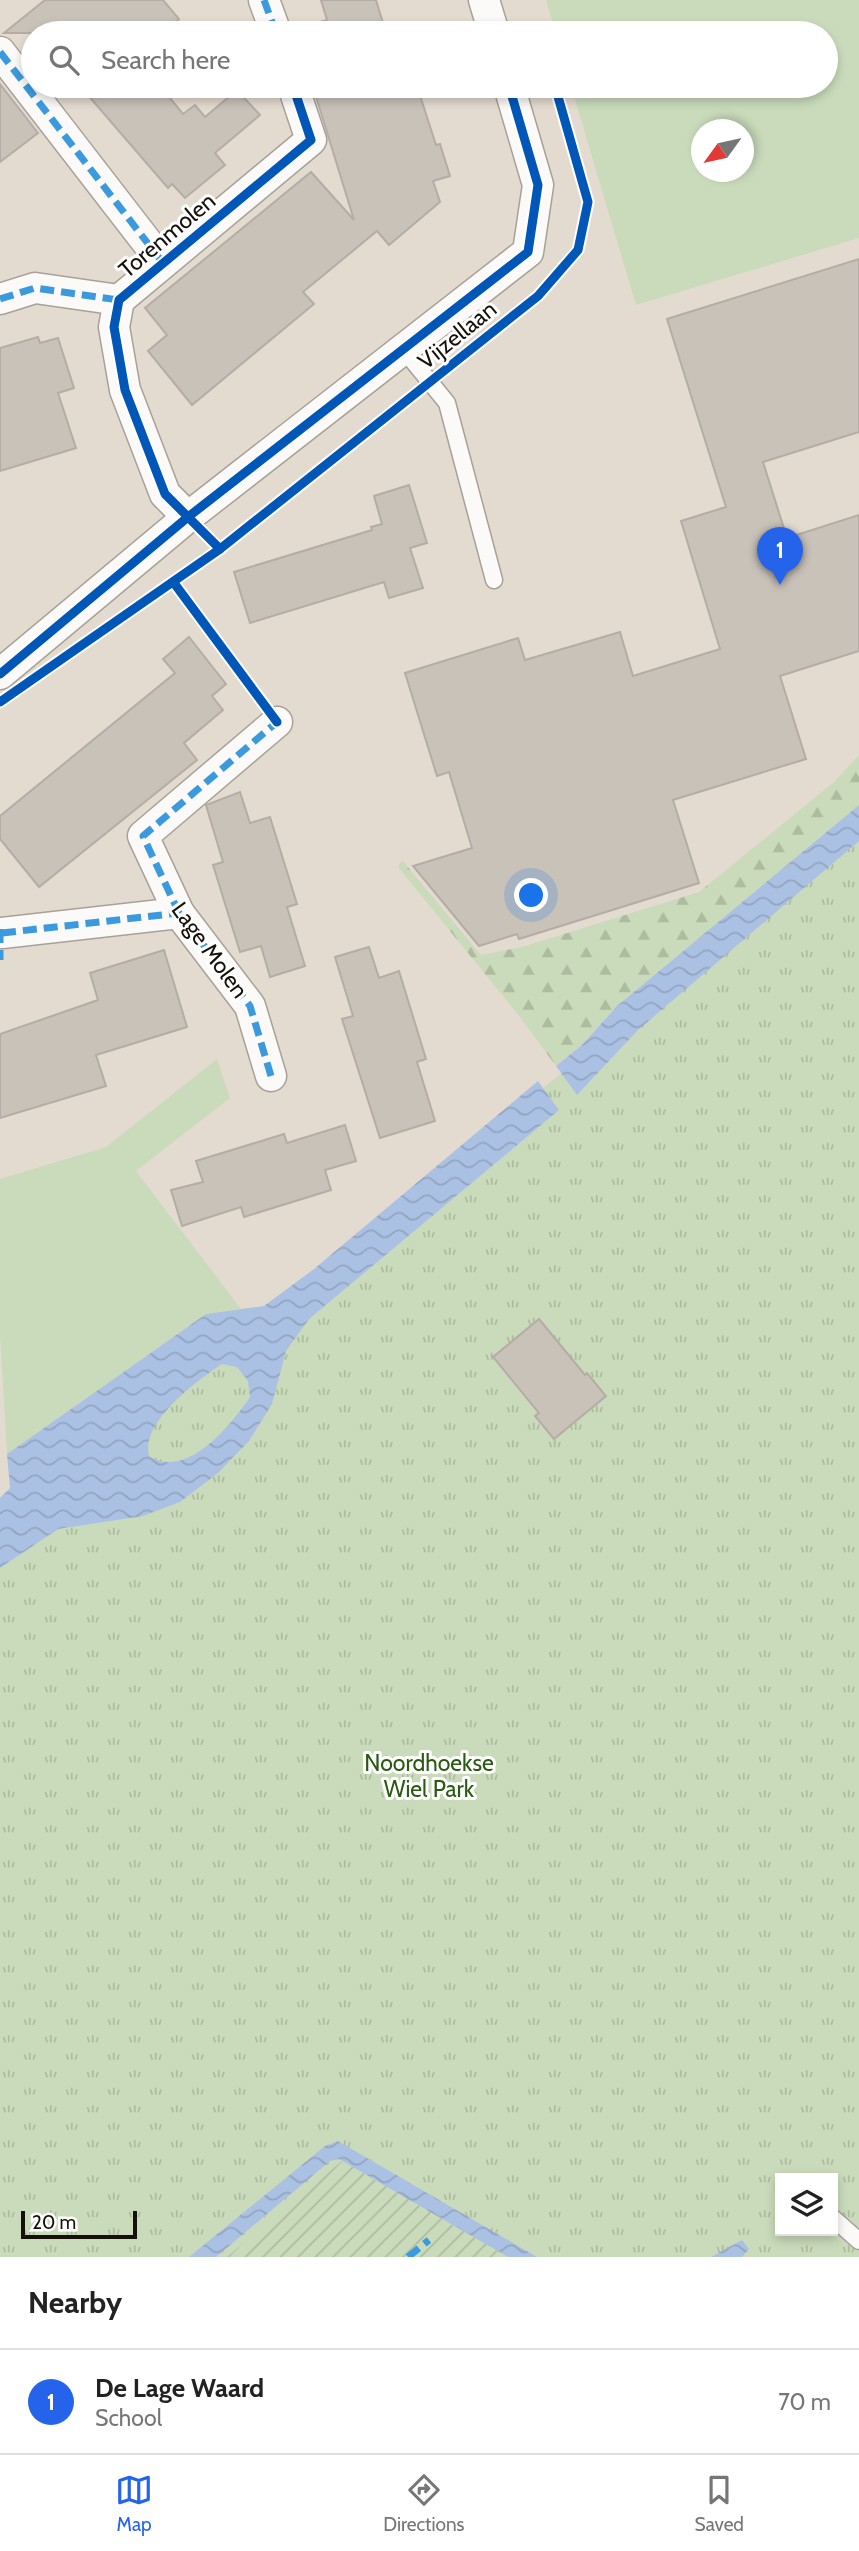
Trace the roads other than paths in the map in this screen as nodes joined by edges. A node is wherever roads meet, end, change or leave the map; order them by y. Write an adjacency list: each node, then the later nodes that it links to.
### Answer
1 (264, 0): 3 (street)
2 (484, 0): 4 (street)
3 (272, 21)
4 (490, 21)
5 (0, 52): 6 (street, Torenmolen)
6 (21, 79)
7 (36, 98): 10 (street, Torenmolen)
8 (297, 98): 10 (street, Torenmolen)
9 (513, 98): 13 (street, Vijzellaan)
10 (163, 263): 12 (street, Torenmolen)
11 (0, 299): 12 (street, Torenmolen)
12 (119, 300): 14 (street, Torenmolen)
13 (404, 350): 14 (street, Vijzellaan); 15 (lane)
14 (188, 517): 16 (street, Vijzellaan)
15 (494, 580)
16 (0, 674)
17 (277, 722): 18 (street, Lage Molen)
18 (179, 913): 19 (street); 20 (street, Lage Molen)
19 (1, 941)
20 (271, 1076)
21 (838, 2222): 22 (lane)
22 (859, 2241)

